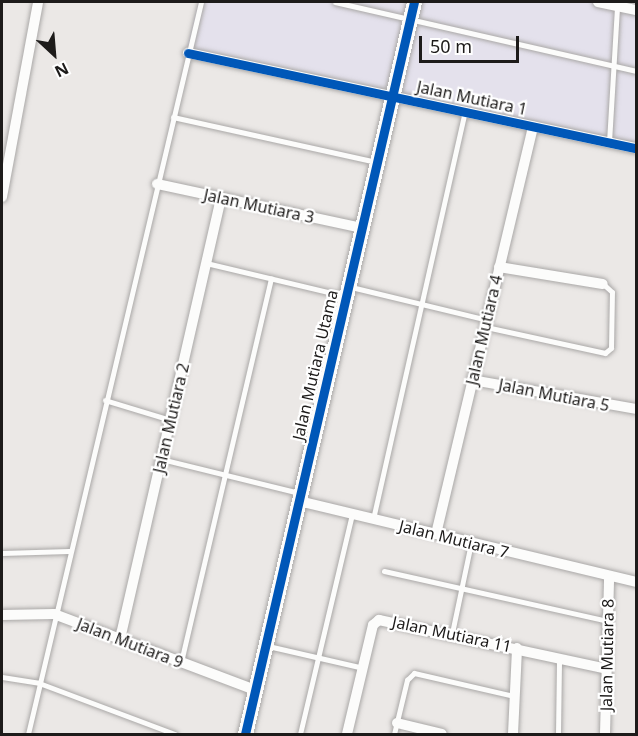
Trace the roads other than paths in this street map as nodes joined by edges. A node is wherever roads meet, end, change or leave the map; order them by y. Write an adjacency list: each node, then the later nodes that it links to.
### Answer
1 (38, 2): 20 (street)
2 (201, 2): 9 (lane)
3 (335, 2): 8 (lane)
4 (414, 2): 8 (street, Jalan Mutiara Utama)
5 (598, 2): 6 (street)
6 (616, 6): 7 (street); 10 (lane)
7 (636, 10)
8 (410, 19): 10 (lane); 12 (street, Jalan Mutiara Utama)
9 (188, 53): 12 (street, Jalan Mutiara 1); 14 (lane)
10 (615, 65): 11 (lane); 16 (lane)
11 (636, 71)
12 (392, 96): 13 (street, Jalan Mutiara 1); 18 (street, Jalan Mutiara Utama)
13 (465, 112): 15 (street, Jalan Mutiara 1); 28 (lane)
14 (173, 117): 18 (lane); 19 (lane)
15 (533, 126): 16 (street, Jalan Mutiara 1); 24 (street, Jalan Mutiara 4)
16 (609, 142): 17 (street, Jalan Mutiara 1)
17 (636, 148)
18 (377, 162): 22 (street, Jalan Mutiara Utama)
19 (157, 184): 21 (street, Jalan Mutiara 3); 31 (lane)
20 (2, 197)
21 (221, 198): 22 (street, Jalan Mutiara 3); 23 (street, Jalan Mutiara 2)
22 (362, 228): 27 (street, Jalan Mutiara Utama)
23 (206, 263): 25 (lane); 33 (street, Jalan Mutiara 2)
24 (499, 267): 26 (street); 29 (street, Jalan Mutiara 4)
25 (271, 278): 27 (lane); 35 (lane)
26 (603, 284): 29 (lane)
27 (347, 291): 28 (lane); 36 (street, Jalan Mutiara Utama)
28 (421, 304): 29 (lane); 38 (lane)
29 (486, 323): 30 (street, Jalan Mutiara 4)
30 (472, 380): 32 (street, Jalan Mutiara 5); 39 (street, Jalan Mutiara 4)
31 (105, 400): 33 (lane); 41 (lane)
32 (636, 409)
33 (171, 420): 34 (street, Jalan Mutiara 2)
34 (161, 459): 35 (lane); 51 (street, Jalan Mutiara 2)
35 (225, 475): 36 (lane); 56 (lane)
36 (300, 497): 37 (street, Jalan Mutiara 7); 52 (street, Jalan Mutiara Utama)
37 (352, 514): 38 (street, Jalan Mutiara 7); 54 (lane)
38 (373, 519): 39 (street, Jalan Mutiara 7)
39 (436, 534): 40 (street, Jalan Mutiara 7)
40 (471, 543): 44 (street, Jalan Mutiara 7); 46 (lane)
41 (69, 550): 42 (lane); 47 (lane)
42 (2, 553)
43 (384, 571): 46 (lane)
44 (609, 576): 45 (street, Jalan Mutiara 7); 49 (street, Jalan Mutiara 8)
45 (636, 582)
46 (461, 589): 49 (lane); 50 (lane)
47 (54, 614): 48 (street, Jalan Mutiara 9); 51 (street, Jalan Mutiara 9); 60 (lane)
48 (2, 615)
49 (608, 621): 58 (street, Jalan Mutiara 8)
50 (452, 633): 53 (street, Jalan Mutiara 11); 57 (street, Jalan Mutiara 11)
51 (120, 639): 56 (street, Jalan Mutiara 9)
52 (265, 645): 54 (lane); 61 (street, Jalan Mutiara Utama)
53 (517, 648): 55 (street, Jalan Mutiara 11); 62 (street)
54 (318, 658): 57 (lane); 67 (lane)
55 (559, 658): 58 (street, Jalan Mutiara 11); 72 (lane)
56 (181, 662): 61 (street, Jalan Mutiara 9)
57 (363, 668): 68 (street, Jalan Mutiara 11)
58 (607, 669): 73 (street, Jalan Mutiara 8)
59 (2, 677): 60 (lane)
60 (39, 683): 64 (lane); 65 (lane)
61 (255, 690): 66 (street, Jalan Mutiara Utama)
62 (514, 696): 63 (lane); 71 (street)
63 (397, 723): 69 (lane); 70 (street)
64 (28, 735)
65 (175, 735)
66 (245, 735)
67 (300, 735)
68 (347, 735)
69 (394, 735)
70 (442, 735)
71 (513, 735)
72 (558, 735)
73 (605, 735)

